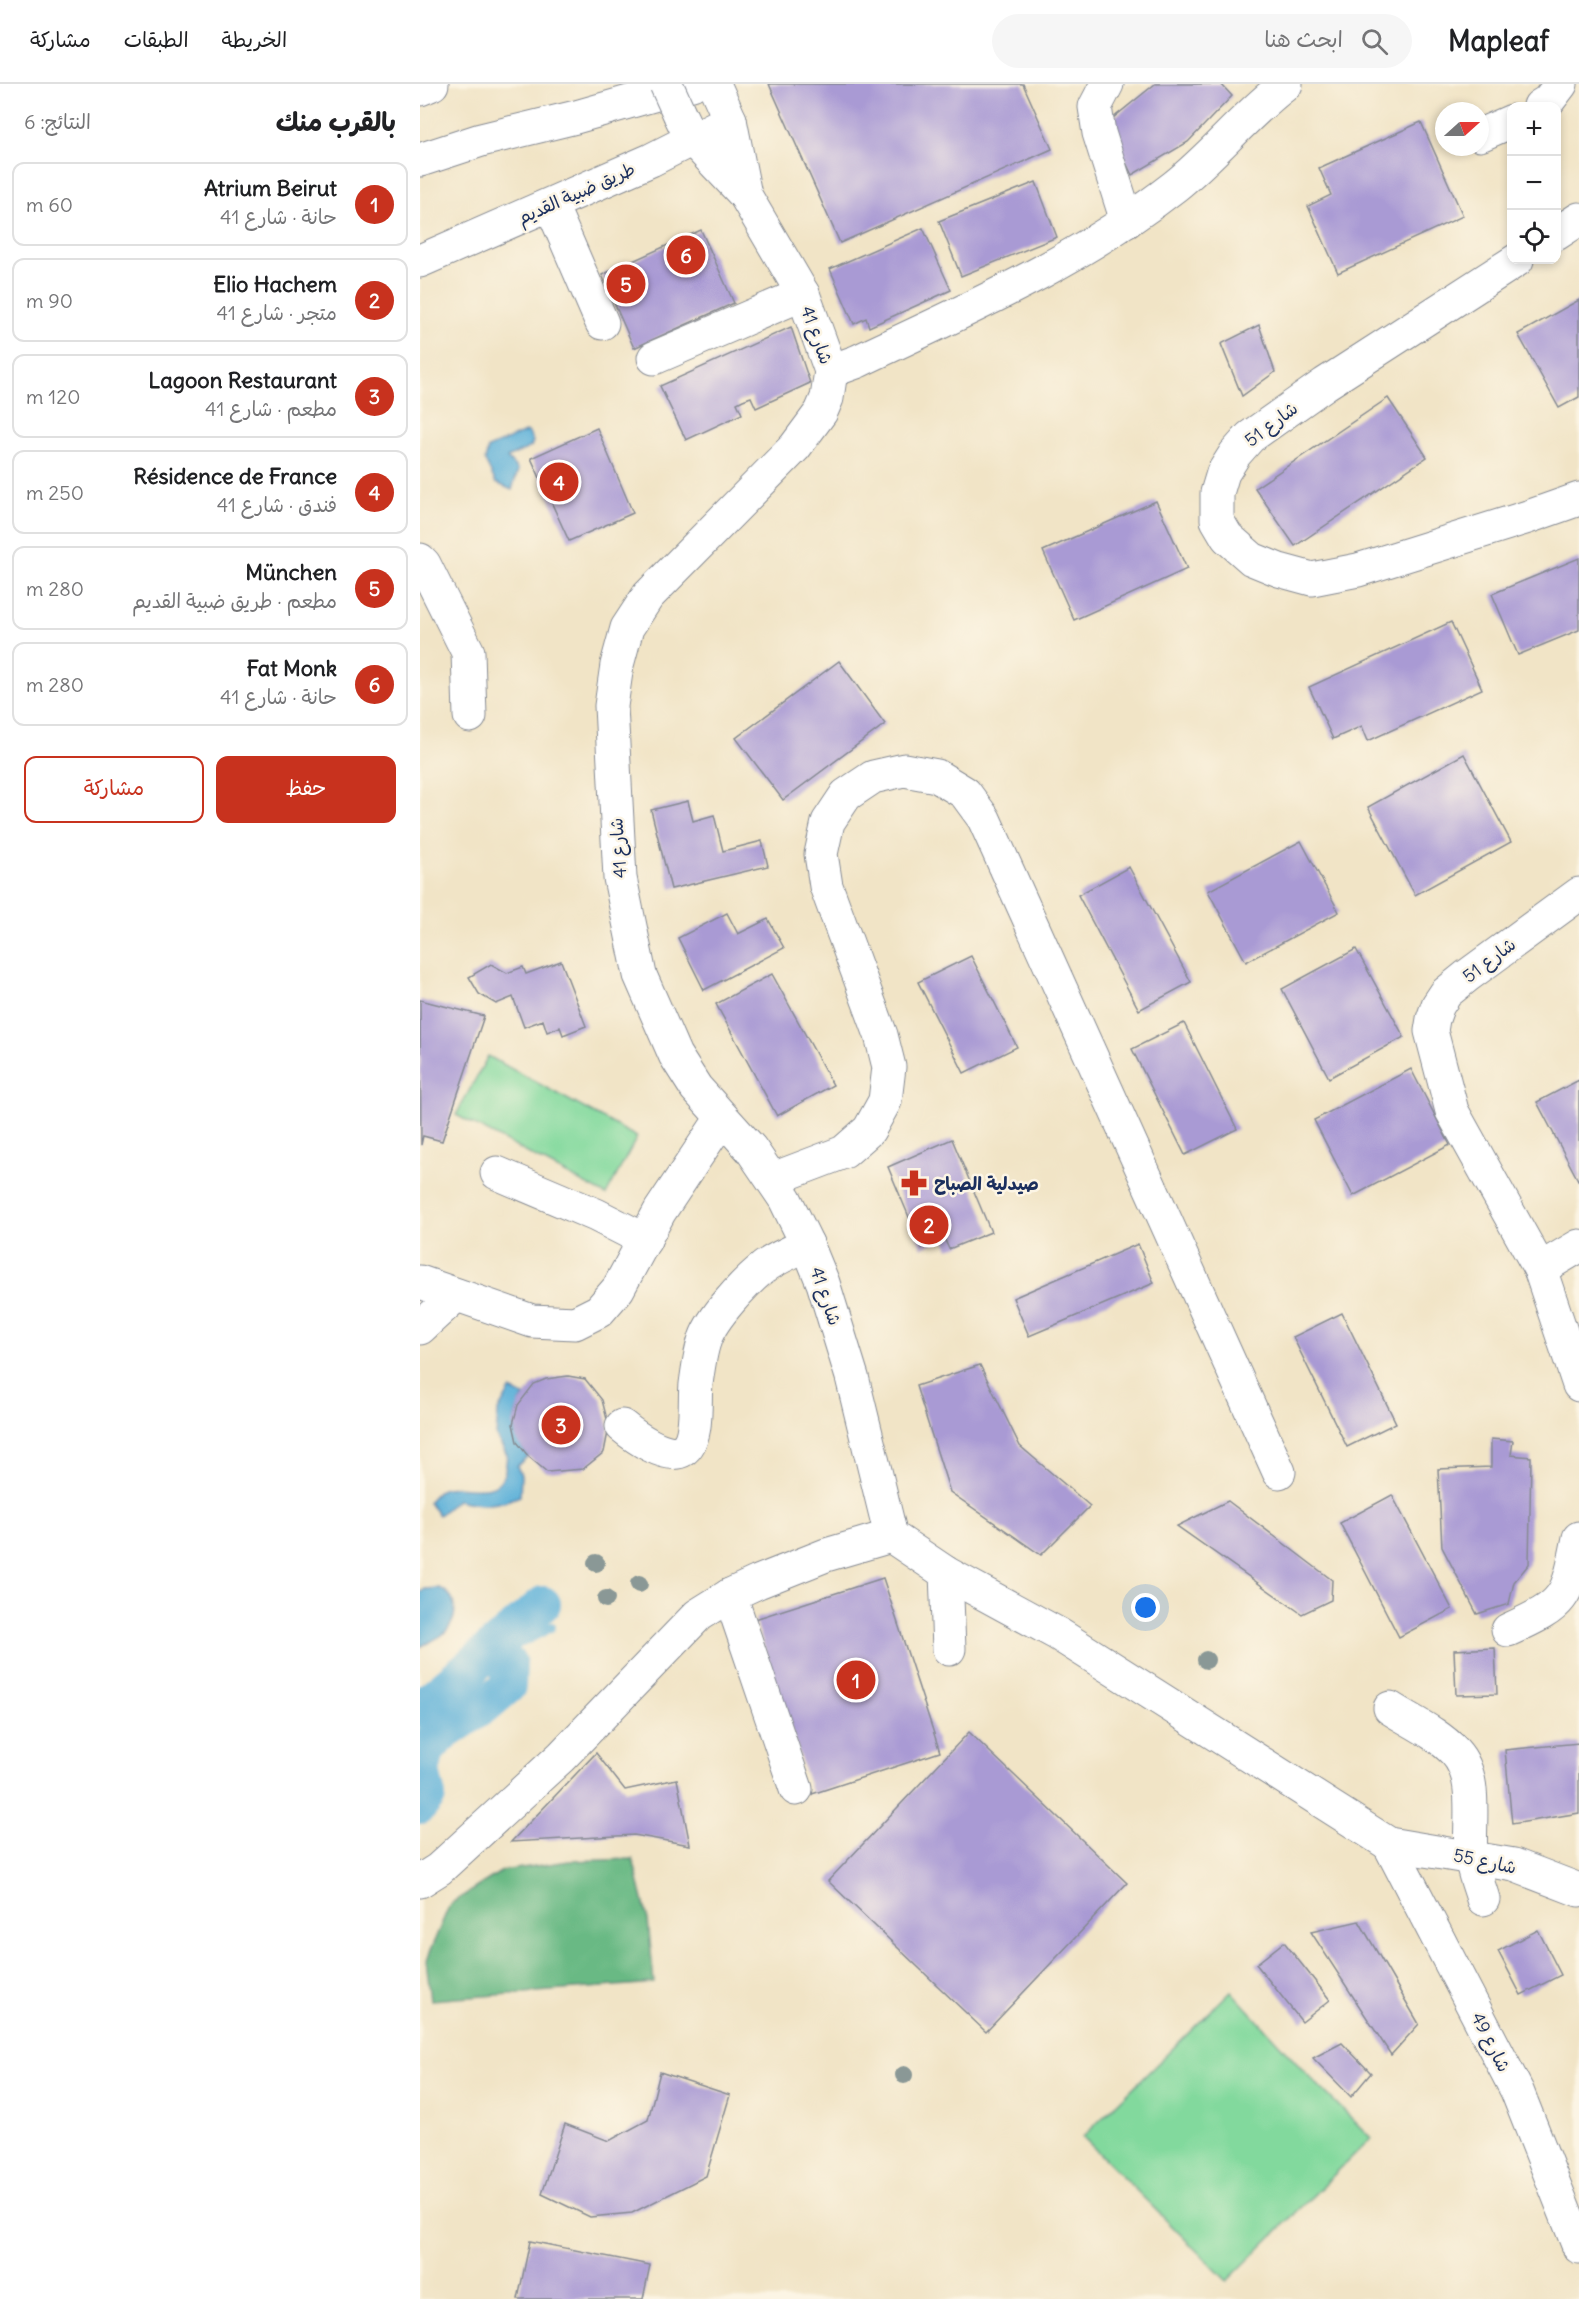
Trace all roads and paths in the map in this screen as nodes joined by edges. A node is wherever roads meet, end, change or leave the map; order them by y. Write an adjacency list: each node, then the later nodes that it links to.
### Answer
1 (432, 84): 7 (main road)
2 (666, 84): 11 (main road, شارع 41, bridge)
3 (692, 84): 13 (main road)
4 (1107, 84): 17 (main road)
5 (1286, 84): 17 (main road)
6 (1561, 84): 9 (main road)
7 (420, 89)
8 (721, 101): 11 (main road, طريق ضبية القديم); 14 (main road, شارع 41)
9 (1546, 102)
10 (1507, 123): 12 (main road)
11 (685, 127): 14 (main road, شارع 41); 15 (main road, طريق ضبية القديم)
12 (1489, 131)
13 (420, 160)
14 (745, 195): 21 (main road, شارع 41)
15 (551, 205): 19 (main road, طريق ضبية القديم); 22 (main road)
16 (1579, 219): 18 (main road)
17 (1127, 221): 24 (main road)
18 (1561, 231)
19 (420, 261)
20 (1511, 264): 25 (main road, شارع 51)
21 (803, 294): 23 (main road); 24 (main road, شارع 41)
22 (602, 323)
23 (654, 358)
24 (831, 371): 29 (main road, شارع 41)
25 (1579, 499)
26 (420, 560): 27 (main road)
27 (470, 716)
28 (1579, 894): 35 (main road, شارع 51)
29 (722, 1118): 31 (main road, شارع 41); 32 (main road)
30 (497, 1173): 32 (main road)
31 (773, 1179): 33 (main road, شارع 41); 41 (main road)
32 (645, 1240): 37 (main road)
33 (807, 1244): 40 (main road); 42 (main road, شارع 41)
34 (1579, 1246): 35 (main road)
35 (1540, 1269): 39 (main road, شارع 51)
36 (420, 1282): 37 (main road)
37 (456, 1295): 38 (main road)
38 (420, 1328)
39 (1579, 1384)
40 (621, 1426)
41 (1279, 1472)
42 (891, 1536): 44 (main road); 45 (main road)
43 (1579, 1538): 46 (main road)
44 (946, 1573): 47 (main road); 50 (main road)
45 (730, 1595): 49 (main road); 52 (main road)
46 (1509, 1630)
47 (950, 1649)
48 (1390, 1708): 51 (main road)
49 (796, 1789)
50 (1389, 1844): 51 (main road, شارع 55); 55 (main road, شارع 49)
51 (1471, 1857): 53 (main road, شارع 55); 54 (main road)
52 (420, 1881)
53 (1579, 1890)
54 (1483, 1899)
55 (1579, 2247)

